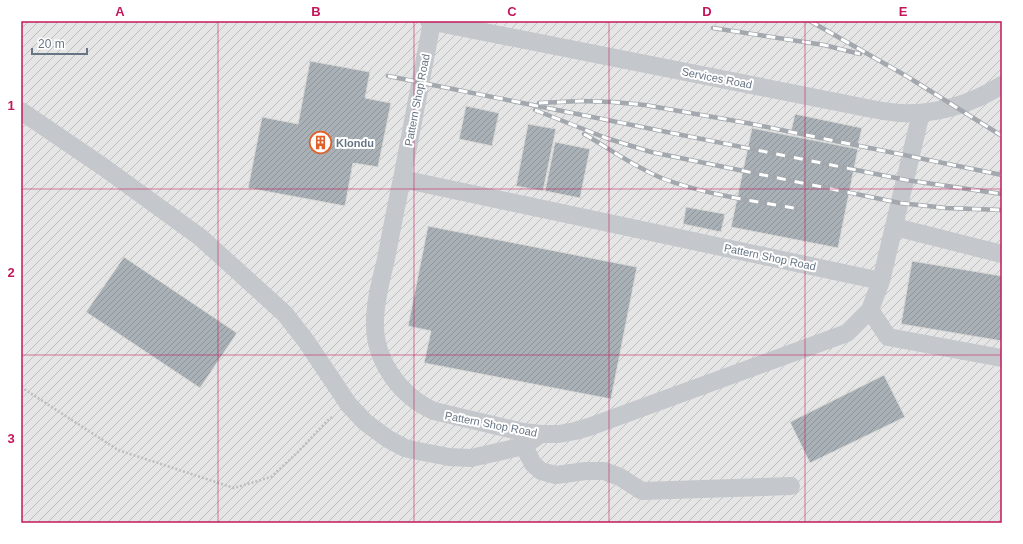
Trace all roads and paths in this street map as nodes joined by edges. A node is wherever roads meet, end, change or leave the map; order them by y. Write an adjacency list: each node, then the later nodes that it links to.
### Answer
1 (431, 21): 2 (street, Services Road); 6 (street, Pattern Shop Road)
2 (487, 26): 5 (street, Services Road)
3 (1002, 85): 5 (street, Services Road)
4 (21, 111): 13 (street)
5 (921, 113): 7 (street, Pattern Shop Road)
6 (402, 179): 9 (street, Pattern Shop Road); 14 (street, Pattern Shop Road)
7 (895, 227): 8 (street); 9 (street, Pattern Shop Road)
8 (1002, 254)
9 (881, 281): 10 (street, Pattern Shop Road)
10 (870, 310): 11 (street); 14 (street, Pattern Shop Road)
11 (1002, 358)
12 (21, 387): 13 (path)
13 (349, 405): 15 (street)
14 (541, 434): 15 (street)
15 (524, 446): 16 (street)
16 (791, 486)

